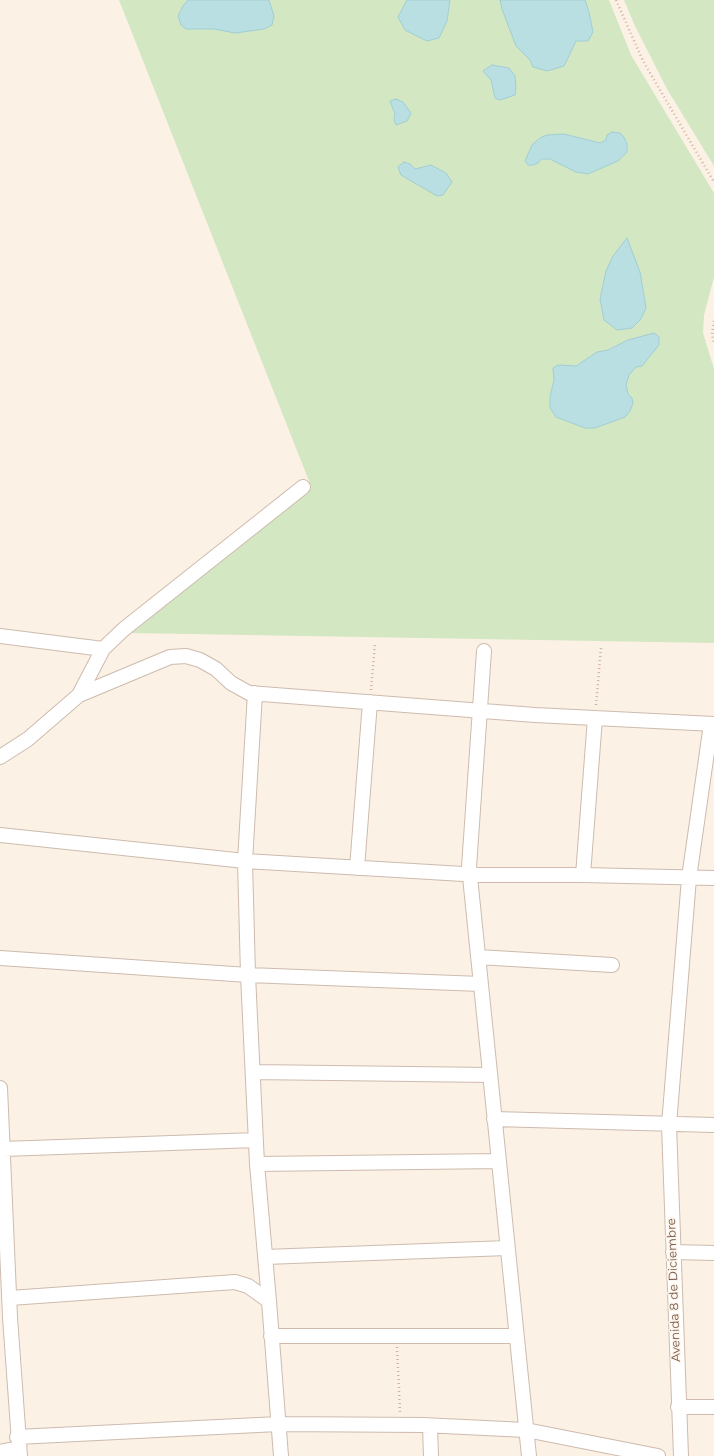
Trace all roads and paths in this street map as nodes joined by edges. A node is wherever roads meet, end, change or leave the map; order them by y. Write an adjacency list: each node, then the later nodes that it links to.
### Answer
1 (616, 0): 2 (path)
2 (714, 182)
3 (714, 321): 4 (path)
4 (714, 343)
5 (304, 487): 9 (street)
6 (0, 636): 9 (street)
7 (375, 643): 13 (path)
8 (601, 648): 15 (path)
9 (103, 650): 12 (street)
10 (484, 651): 14 (street)
11 (255, 693): 12 (street); 13 (street); 19 (street)
12 (79, 695): 17 (street)
13 (370, 702): 14 (street); 20 (street)
14 (481, 711): 15 (street); 21 (street)
15 (595, 718): 16 (street); 22 (street)
16 (713, 724): 23 (street, Avenida 8 de Diciembre)
17 (0, 756)
18 (0, 835): 19 (street)
19 (245, 861): 20 (street); 28 (street)
20 (356, 868): 21 (street)
21 (470, 874): 22 (street); 25 (street)
22 (583, 875): 23 (street)
23 (689, 878): 24 (street); 34 (street, Avenida 8 de Diciembre)
24 (714, 878)
25 (478, 957): 27 (street); 29 (street)
26 (0, 958): 28 (street)
27 (612, 964)
28 (248, 975): 29 (street); 30 (street)
29 (481, 984): 31 (street)
30 (253, 1072): 31 (street); 36 (street)
31 (490, 1075): 33 (street)
32 (0, 1088): 37 (street)
33 (494, 1119): 34 (street); 38 (street)
34 (669, 1125): 35 (street); 42 (street, Avenida 8 de Diciembre)
35 (714, 1125)
36 (256, 1140): 37 (street); 39 (street)
37 (3, 1149): 40 (street)
38 (499, 1161): 39 (street); 41 (street)
39 (257, 1164): 44 (street)
40 (2, 1180): 45 (street)
41 (507, 1248): 44 (street); 49 (street)
42 (673, 1252): 43 (street); 50 (street, Avenida 8 de Diciembre)
43 (714, 1253)
44 (265, 1258): 46 (street)
45 (10, 1298): 46 (street); 56 (street)
46 (269, 1301): 47 (street)
47 (271, 1336): 48 (street); 52 (street)
48 (396, 1336): 49 (street); 53 (path)
49 (516, 1336): 55 (street)
50 (678, 1407): 51 (street); 62 (street, Avenida 8 de Diciembre)
51 (714, 1407)
52 (278, 1424): 53 (street); 56 (street); 58 (street)
53 (400, 1425): 54 (street)
54 (430, 1426): 55 (street); 59 (street)
55 (526, 1430): 60 (street); 61 (street)
56 (19, 1447): 57 (street)
57 (0, 1452)
58 (281, 1456)
59 (430, 1456)
60 (529, 1456)
61 (658, 1456)
62 (680, 1456)

